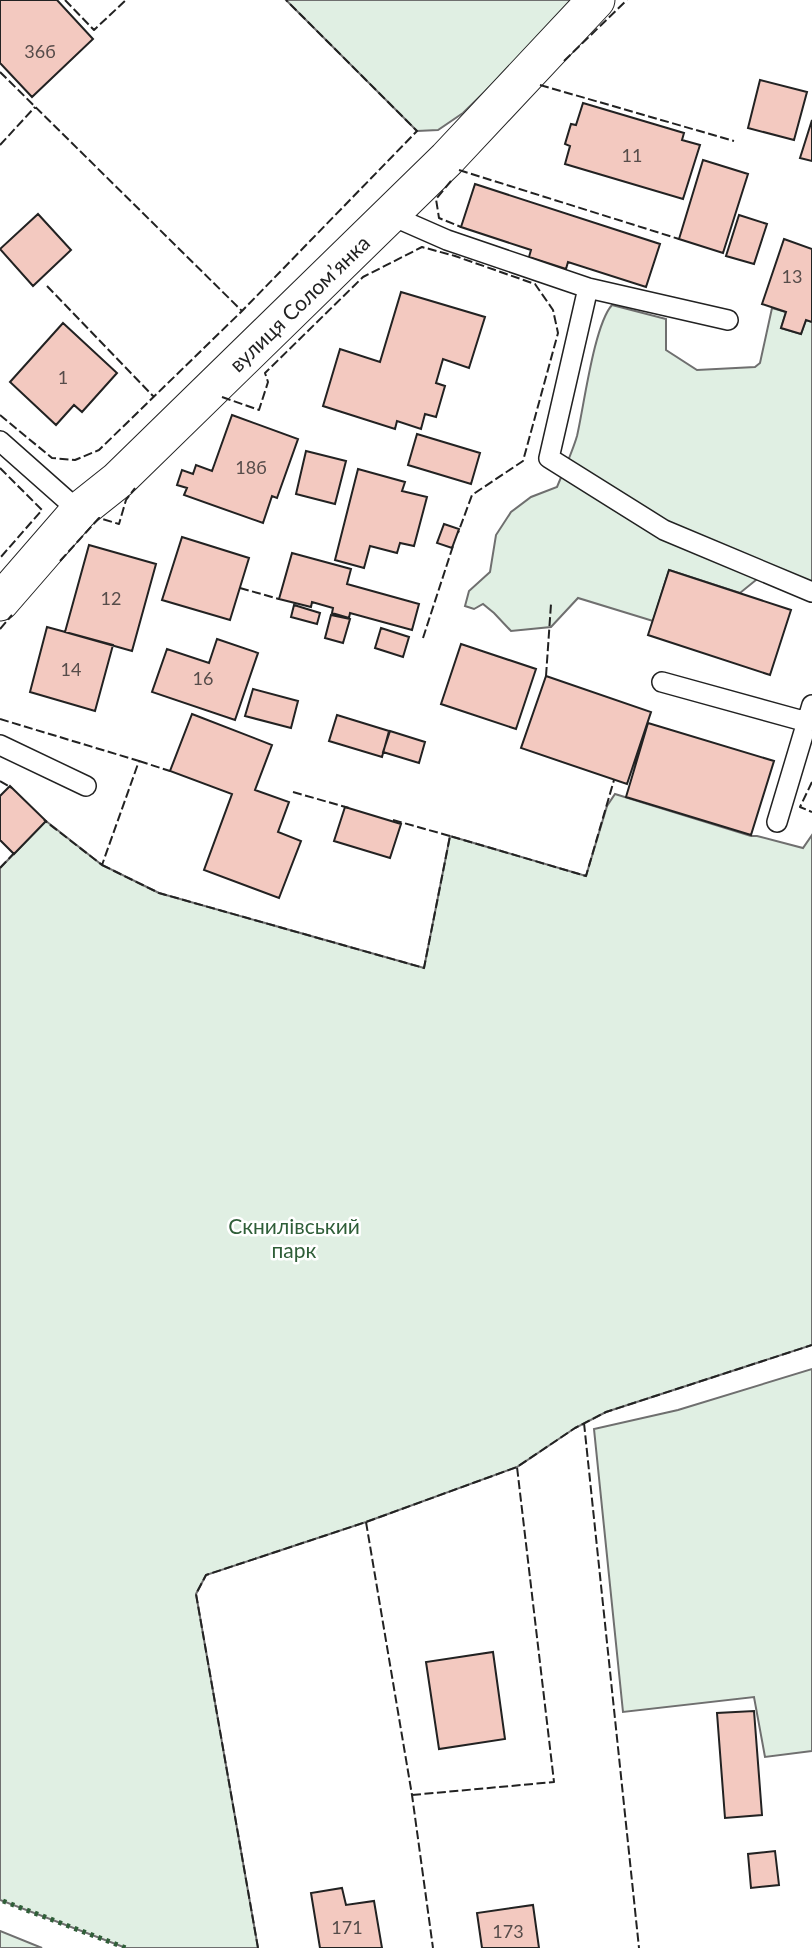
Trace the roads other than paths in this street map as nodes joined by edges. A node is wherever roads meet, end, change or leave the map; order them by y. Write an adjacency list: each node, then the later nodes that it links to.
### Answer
1 (596, 0): 2 (street, вулиця Соломʼянка)
2 (390, 215): 3 (lane); 6 (street, вулиця Соломʼянка)
3 (588, 288): 4 (lane); 7 (lane)
4 (728, 320)
5 (0, 441): 6 (lane)
6 (79, 511): 8 (street, вулиця Соломʼянка)
7 (812, 592)
8 (0, 603)
9 (662, 682): 10 (lane)
10 (809, 713): 13 (lane)
11 (0, 745): 12 (lane)
12 (86, 786)
13 (777, 822)

